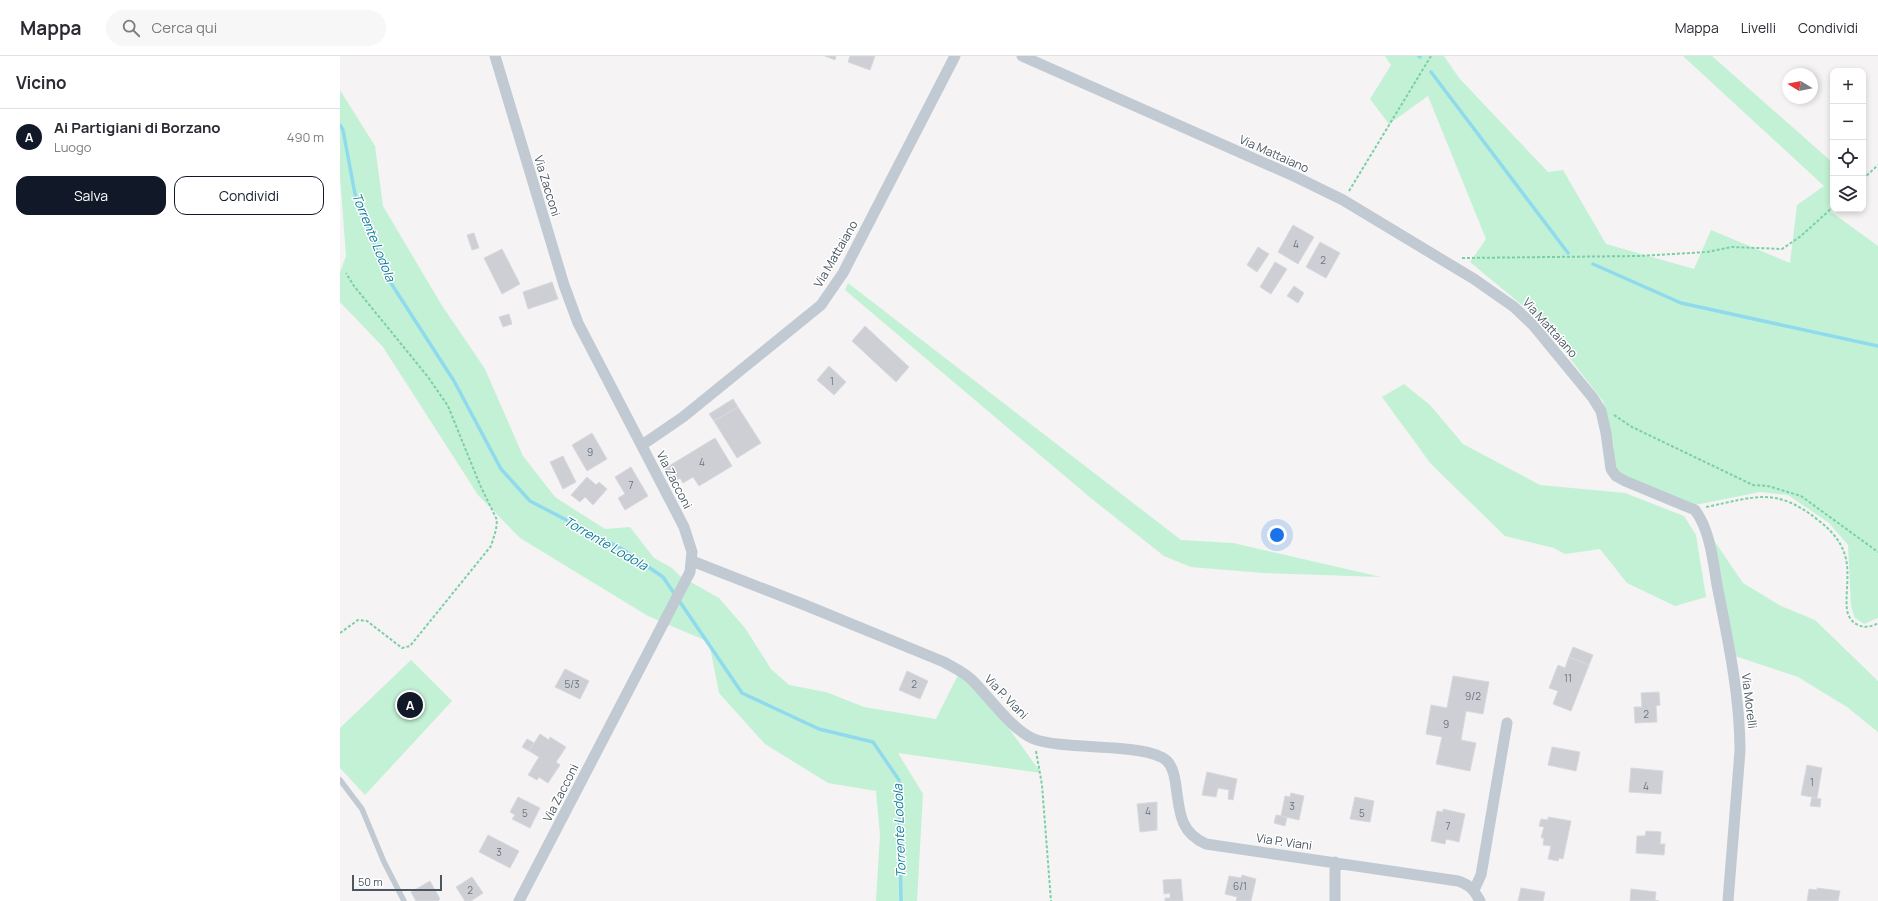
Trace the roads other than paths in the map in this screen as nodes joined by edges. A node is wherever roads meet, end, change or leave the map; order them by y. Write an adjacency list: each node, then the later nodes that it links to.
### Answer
1 (496, 56): 4 (street, Via Zacconi)
2 (955, 56): 4 (street, Via Mattaiano)
3 (1022, 56): 5 (street, Via Mattaiano)
4 (642, 445): 6 (street, Via Zacconi)
5 (1695, 510): 15 (street, Via Morelli)
6 (691, 567): 9 (street, Via P. Viani); 12 (street, Via Zacconi)
7 (1506, 723): 10 (street)
8 (340, 780): 11 (lane)
9 (1334, 862): 10 (street, Via P. Viani); 13 (street)
10 (1474, 890): 14 (street)
11 (404, 901)
12 (519, 901)
13 (1335, 901)
14 (1480, 901)
15 (1728, 901)

